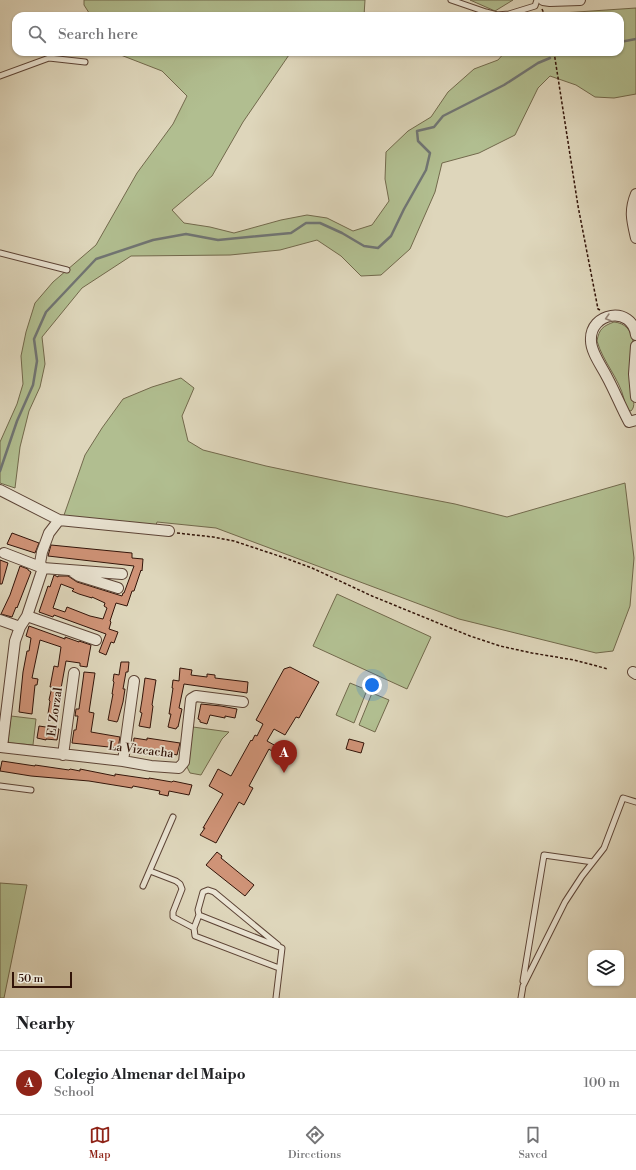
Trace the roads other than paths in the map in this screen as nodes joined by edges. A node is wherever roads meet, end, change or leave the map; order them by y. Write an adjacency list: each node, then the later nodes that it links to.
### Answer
1 (451, 0): 5 (lane)
2 (537, 0): 6 (lane)
3 (543, 0): 4 (street)
4 (580, 0)
5 (486, 12)
6 (516, 12)
7 (85, 62): 8 (lane)
8 (0, 76)
9 (636, 194): 10 (street)
10 (636, 238)
11 (0, 253): 12 (lane)
12 (67, 270)
13 (636, 330): 16 (street, one-way to 16)
14 (636, 346): 15 (street)
15 (636, 397)
16 (632, 421)
17 (0, 490): 18 (street)
18 (59, 520): 19 (street); 21 (street)
19 (169, 531)
20 (4, 553): 21 (street)
21 (43, 568): 22 (street); 25 (street)
22 (69, 570): 23 (street); 24 (street)
23 (122, 574)
24 (118, 588)
25 (27, 616): 27 (street); 28 (street)
26 (0, 620): 27 (street)
27 (20, 627): 32 (street)
28 (96, 640)
29 (74, 674): 33 (street, El Zorzal)
30 (134, 681): 34 (street)
31 (243, 702): 34 (street, La Vizcacha)
32 (1, 747): 33 (street, La Vizcacha)
33 (63, 755): 34 (street, La Vizcacha)
34 (123, 761)
35 (0, 786): 36 (lane)
36 (31, 790)
37 (636, 802): 39 (lane)
38 (173, 817): 40 (lane)
39 (593, 862): 46 (lane); 46 (lane)
40 (150, 871): 41 (lane); 43 (lane)
41 (143, 886)
42 (199, 915): 43 (lane); 44 (lane); 44 (lane)
43 (194, 928): 45 (lane)
44 (282, 948): 45 (lane)
45 (279, 968): 47 (lane)
46 (523, 986): 48 (lane)
47 (276, 998)
48 (521, 998)

